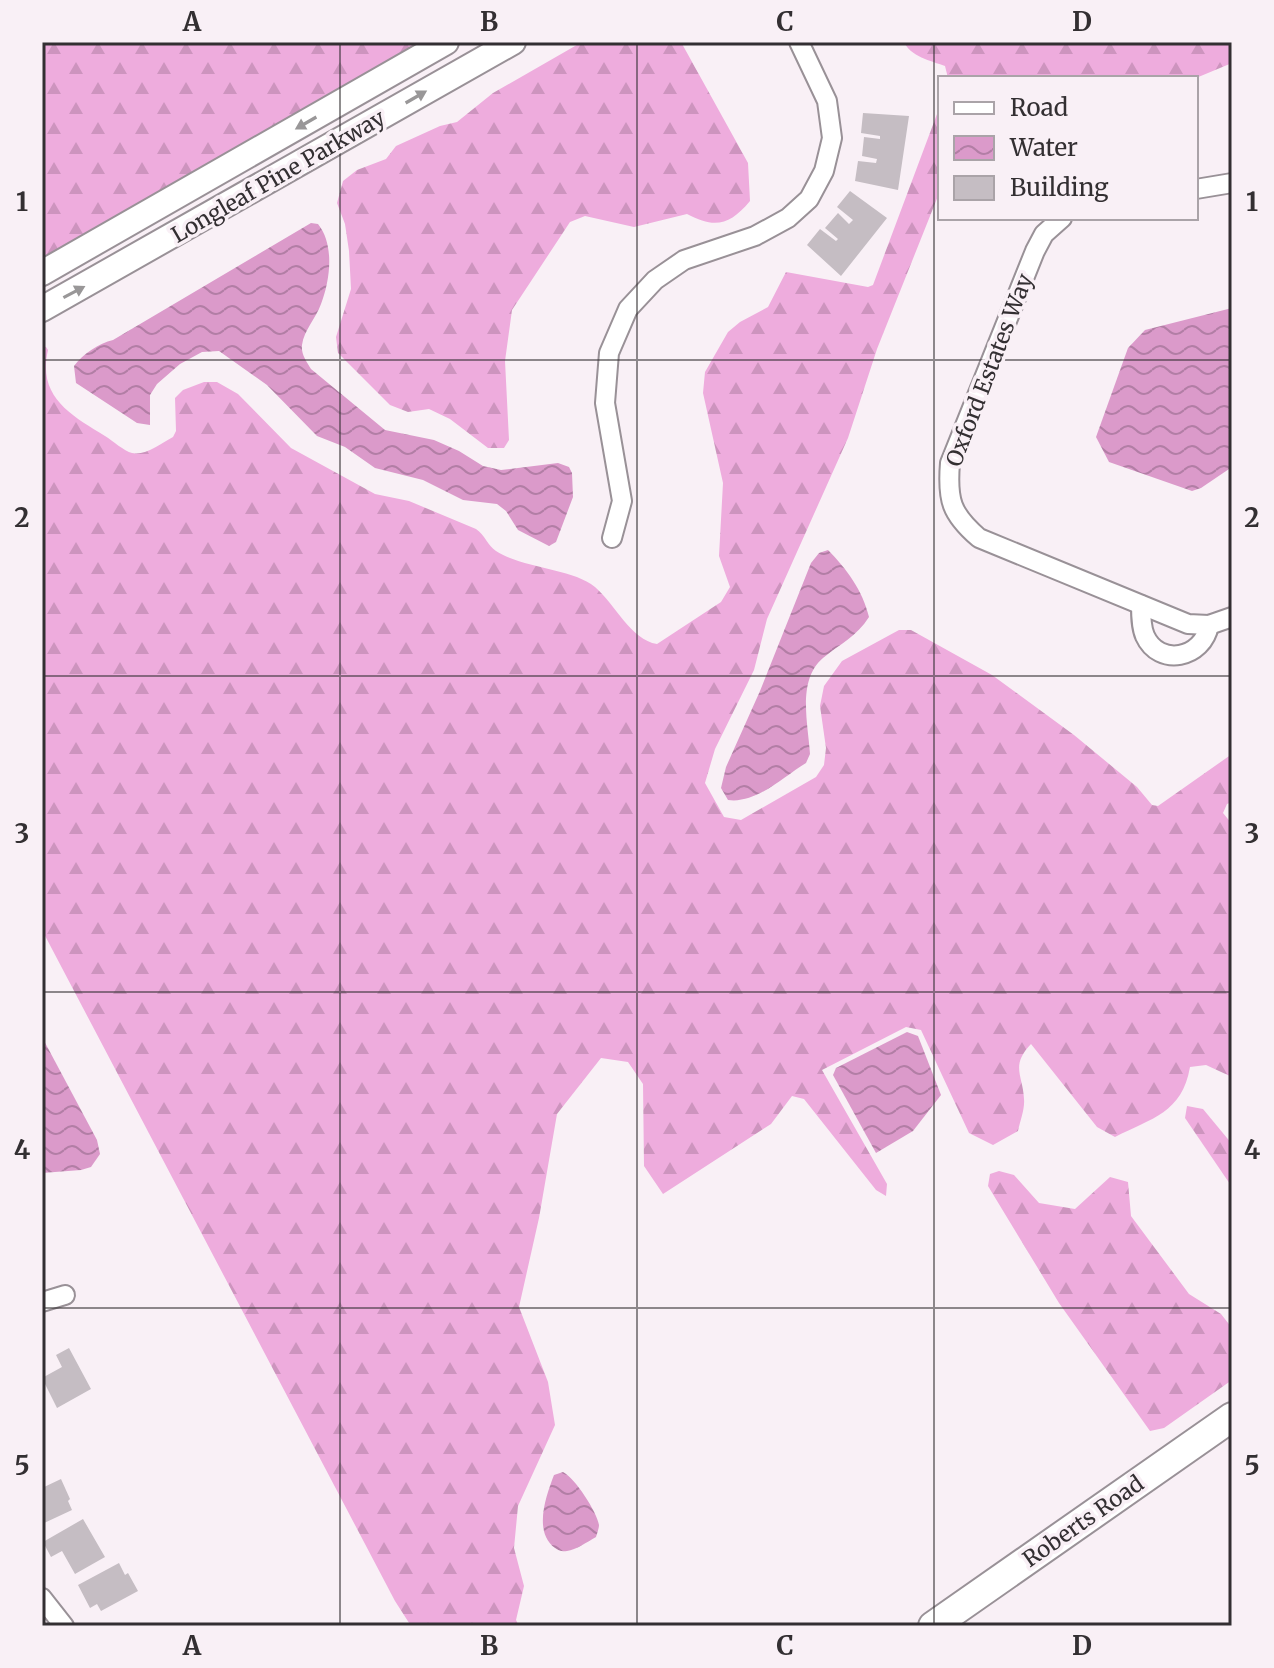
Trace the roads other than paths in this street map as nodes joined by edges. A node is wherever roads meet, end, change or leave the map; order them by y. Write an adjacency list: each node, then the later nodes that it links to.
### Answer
1 (446, 42): 7 (main road, Longleaf Pine Parkway, one-way to 7)
2 (513, 42): 9 (main road, Longleaf Pine Parkway, one-way to 2)
3 (799, 42): 11 (street)
4 (1232, 183): 5 (street)
5 (1198, 189)
6 (1060, 220): 12 (street, Oxford Estates Way)
7 (91, 248): 8 (main road, Longleaf Pine Parkway); 9 (main road)
8 (42, 273)
9 (105, 275): 10 (main road, Longleaf Pine Parkway, one-way to 9)
10 (42, 309)
11 (612, 538)
12 (1141, 605): 14 (street, Oxford Estates Way); 14 (street)
13 (1232, 617): 14 (street)
14 (1209, 625)
15 (65, 1295): 16 (street)
16 (42, 1302)
17 (1232, 1417): 20 (main road, Roberts Road)
18 (42, 1598): 19 (street)
19 (64, 1626)
20 (933, 1626)

